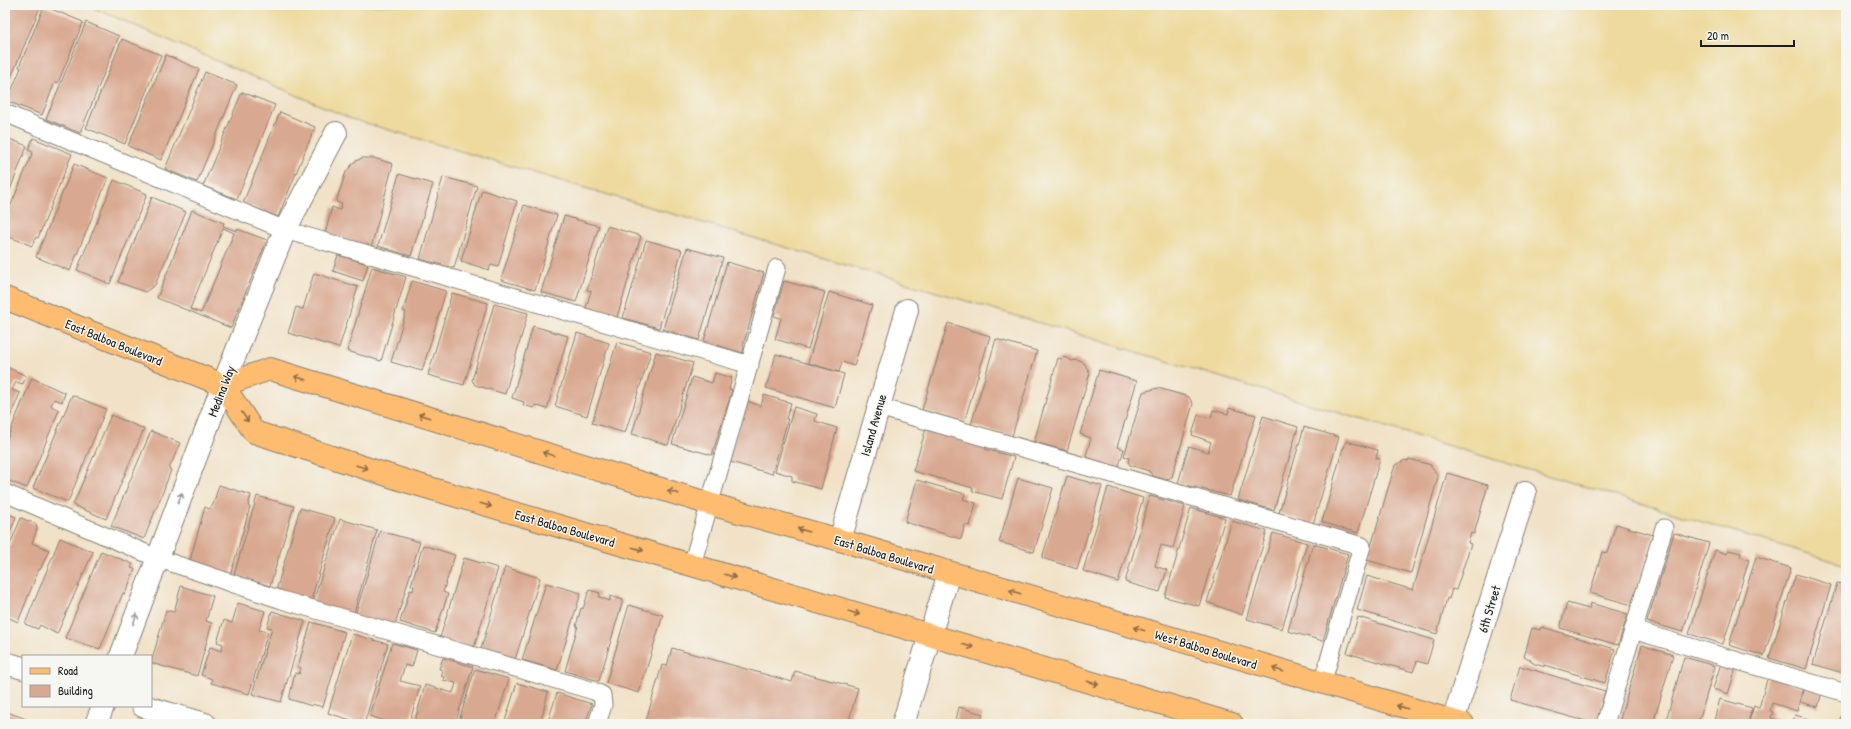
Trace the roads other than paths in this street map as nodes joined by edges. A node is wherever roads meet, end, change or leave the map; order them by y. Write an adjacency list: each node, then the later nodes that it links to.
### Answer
1 (5, 112): 3 (lane)
2 (336, 133): 3 (street, Medina Way)
3 (285, 230): 7 (lane); 8 (street, Medina Way)
4 (777, 268): 7 (lane)
5 (5, 298): 8 (main road, East Balboa Boulevard)
6 (907, 310): 9 (street, Island Avenue)
7 (750, 365): 12 (lane)
8 (223, 385): 12 (main road, East Balboa Boulevard, one-way to 8); 15 (street, Medina Way, one-way to 8); 16 (main road, East Balboa Boulevard, one-way to 16)
9 (879, 406): 14 (street, Island Avenue); 23 (lane)
10 (5, 493): 15 (lane)
11 (1525, 493): 27 (street, 6th Street)
12 (710, 504): 14 (main road, East Balboa Boulevard, one-way to 12); 16 (lane)
13 (1664, 528): 18 (lane)
14 (840, 540): 17 (main road, East Balboa Boulevard)
15 (157, 558): 20 (street, Medina Way, one-way to 15); 30 (lane)
16 (692, 565): 19 (main road, East Balboa Boulevard, one-way to 19)
17 (949, 573): 19 (street); 23 (main road, West Balboa Boulevard, one-way to 17)
18 (1633, 630): 24 (lane); 33 (lane)
19 (931, 636): 31 (street); 32 (main road, one-way to 32)
20 (121, 655)
21 (5, 662): 22 (street)
22 (22, 668)
23 (1322, 684): 27 (main road, West Balboa Boulevard, one-way to 23)
24 (1846, 693)
25 (103, 707): 28 (street)
26 (146, 707): 29 (street)
27 (1456, 723)
28 (96, 724)
29 (205, 724)
30 (597, 724)
31 (903, 724)
32 (1232, 724)
33 (1605, 724)

